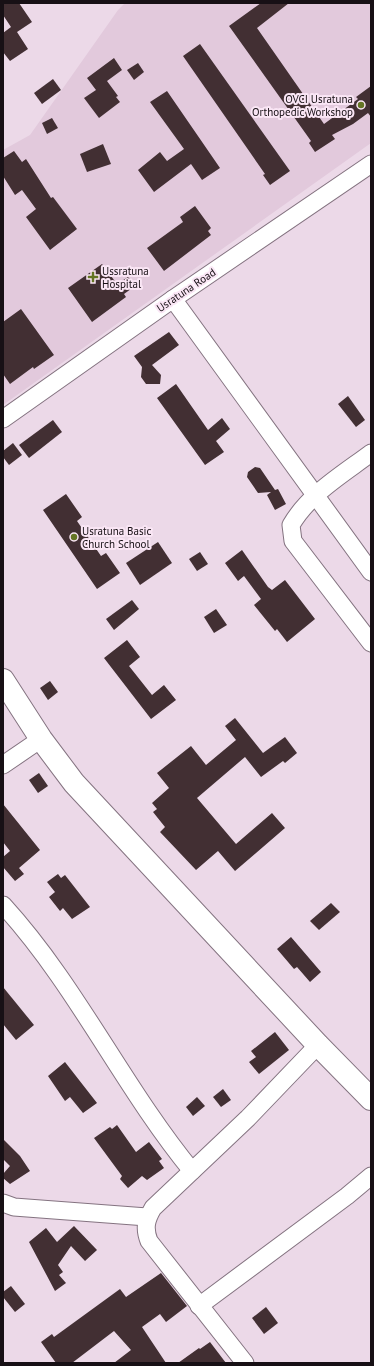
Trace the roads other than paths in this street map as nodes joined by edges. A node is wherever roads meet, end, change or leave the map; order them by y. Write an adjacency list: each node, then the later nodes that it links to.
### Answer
1 (371, 164): 2 (street, Usratuna Road)
2 (173, 299): 3 (street, Usratuna Road); 5 (street)
3 (3, 419)
4 (371, 453): 5 (street)
5 (315, 496): 6 (street); 7 (street)
6 (371, 572)
7 (371, 643)
8 (3, 680): 9 (street)
9 (41, 739): 10 (street); 12 (street)
10 (3, 766)
11 (3, 905): 14 (street)
12 (318, 1045): 13 (street); 14 (street)
13 (371, 1099)
14 (192, 1171): 17 (street)
15 (371, 1176): 18 (street)
16 (3, 1202): 17 (street)
17 (147, 1217): 18 (street)
18 (199, 1306): 19 (street)
19 (245, 1363)

